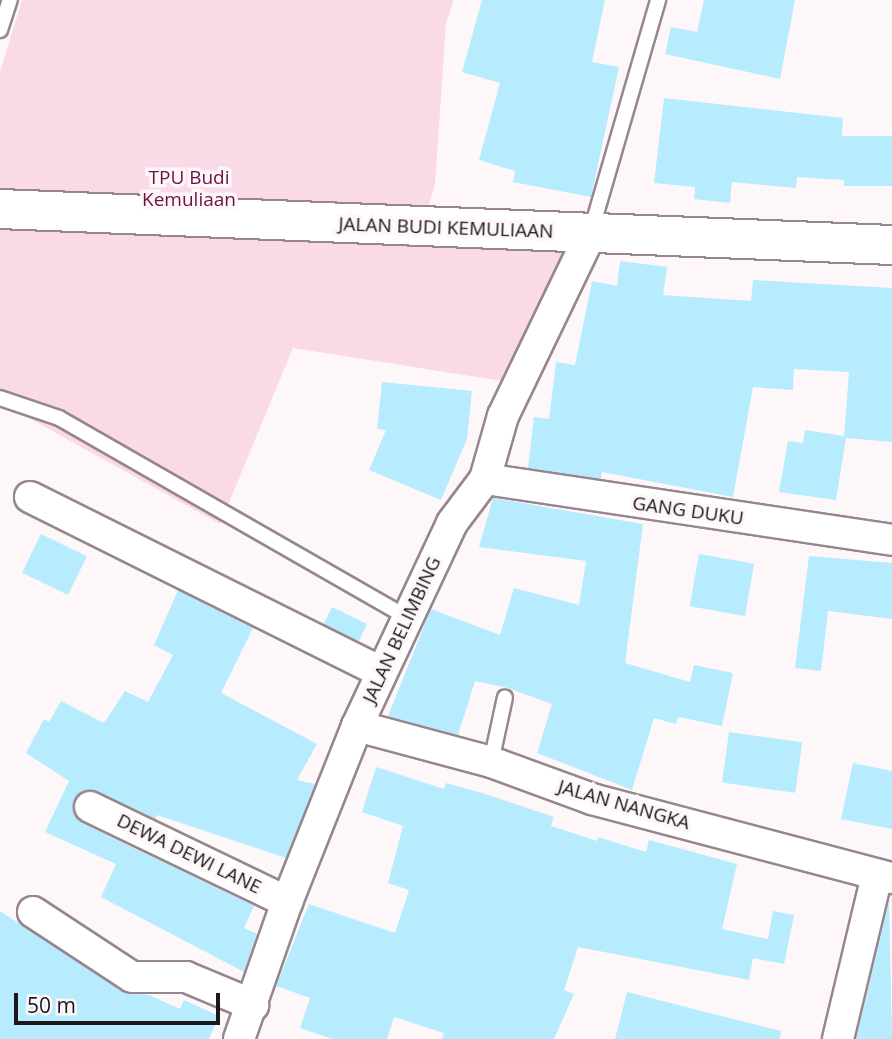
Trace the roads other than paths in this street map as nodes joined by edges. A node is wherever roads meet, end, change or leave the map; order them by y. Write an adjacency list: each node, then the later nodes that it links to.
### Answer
1 (10, 0): 3 (lane)
2 (658, 0): 5 (lane)
3 (0, 30)
4 (0, 209): 5 (street, JALAN BUDI KEMULIAAN)
5 (591, 233): 6 (street, JALAN BUDI KEMULIAAN); 8 (street, JALAN BELIMBING)
6 (892, 245)
7 (0, 398): 11 (lane)
8 (485, 479): 10 (street, GANG DUKU); 11 (street, JALAN BELIMBING)
9 (30, 497): 12 (street)
10 (892, 540)
11 (408, 618): 12 (street, JALAN BELIMBING)
12 (381, 672): 14 (street, JALAN BELIMBING)
13 (505, 696): 15 (lane)
14 (357, 726): 15 (street, JALAN NANGKA); 18 (street, JALAN BELIMBING)
15 (491, 762): 17 (street, JALAN NANGKA)
16 (90, 807): 18 (street, DEWA DEWI LANE)
17 (885, 877): 22 (street)
18 (287, 902): 20 (street, JALAN BELIMBING)
19 (33, 912): 20 (street)
20 (253, 1005): 21 (street, JALAN BELIMBING)
21 (239, 1039)
22 (838, 1039)

